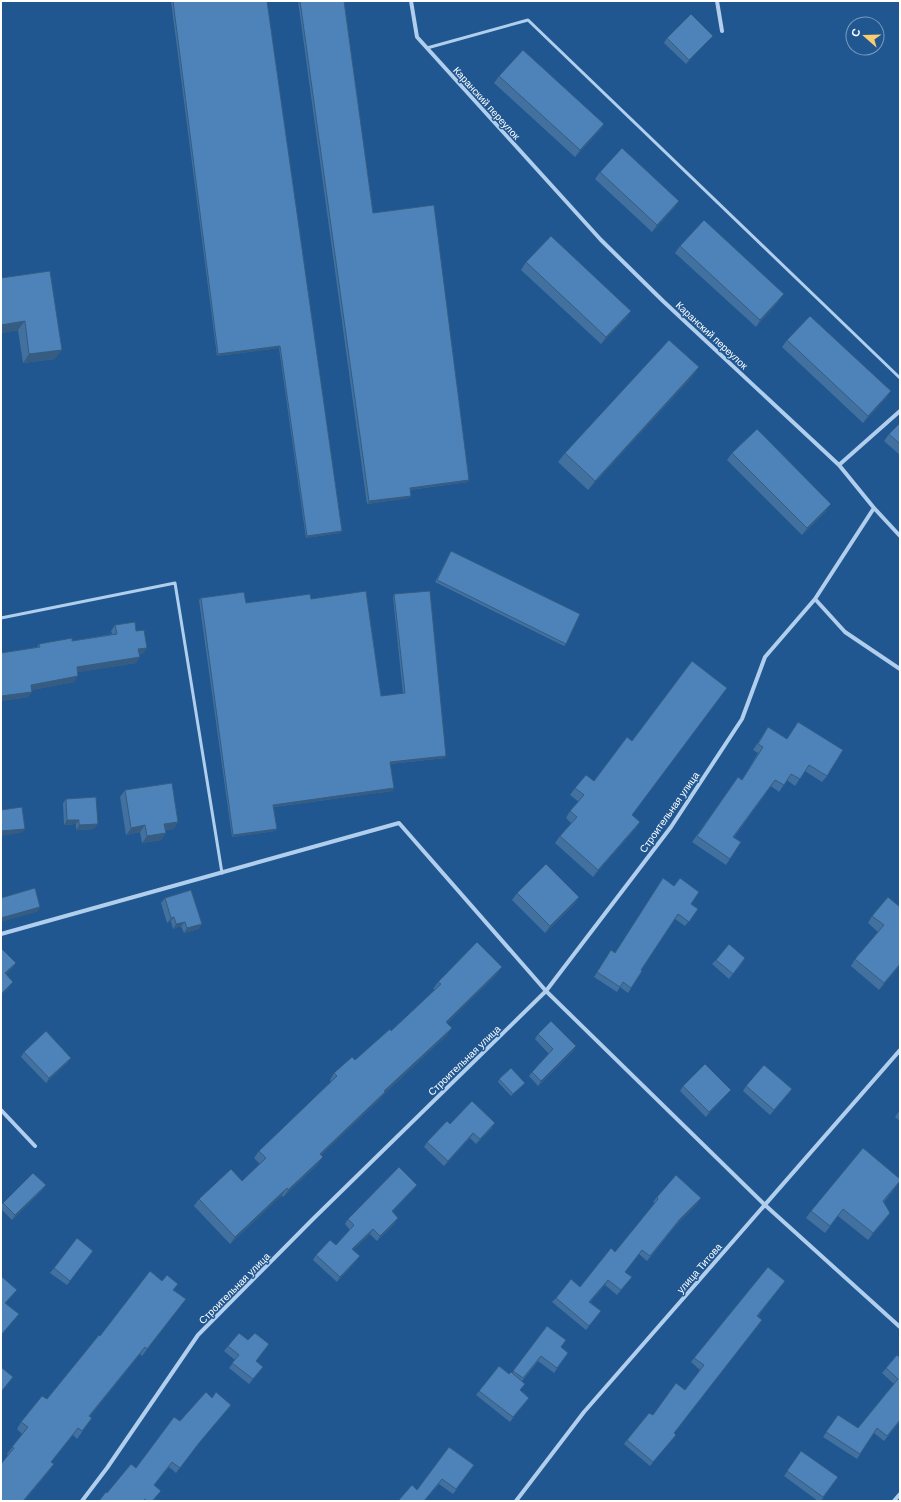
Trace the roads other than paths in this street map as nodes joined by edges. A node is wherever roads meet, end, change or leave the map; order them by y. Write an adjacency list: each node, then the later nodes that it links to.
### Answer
1 (411, 1): 4 (street, Каранский переулок)
2 (717, 1): 3 (street)
3 (722, 31)
4 (427, 48): 5 (lane); 7 (street, Каранский переулок)
5 (900, 378)
6 (900, 411): 7 (street)
7 (839, 465): 8 (street, Каранский переулок)
8 (874, 508): 9 (street, Каранский переулок); 10 (street)
9 (900, 536)
10 (815, 599): 12 (street); 15 (street, Строительная улица)
11 (1, 618): 13 (lane)
12 (900, 669)
13 (222, 873): 14 (street); 15 (street)
14 (1, 934)
15 (546, 991): 19 (street); 22 (street, Строительная улица)
16 (900, 1050): 19 (street, улица Титова)
17 (1, 1110): 18 (street)
18 (35, 1146)
19 (765, 1205): 20 (street); 23 (street, улица Титова)
20 (900, 1327)
21 (900, 1494): 24 (street)
22 (82, 1501)
23 (516, 1501)
24 (894, 1501)

